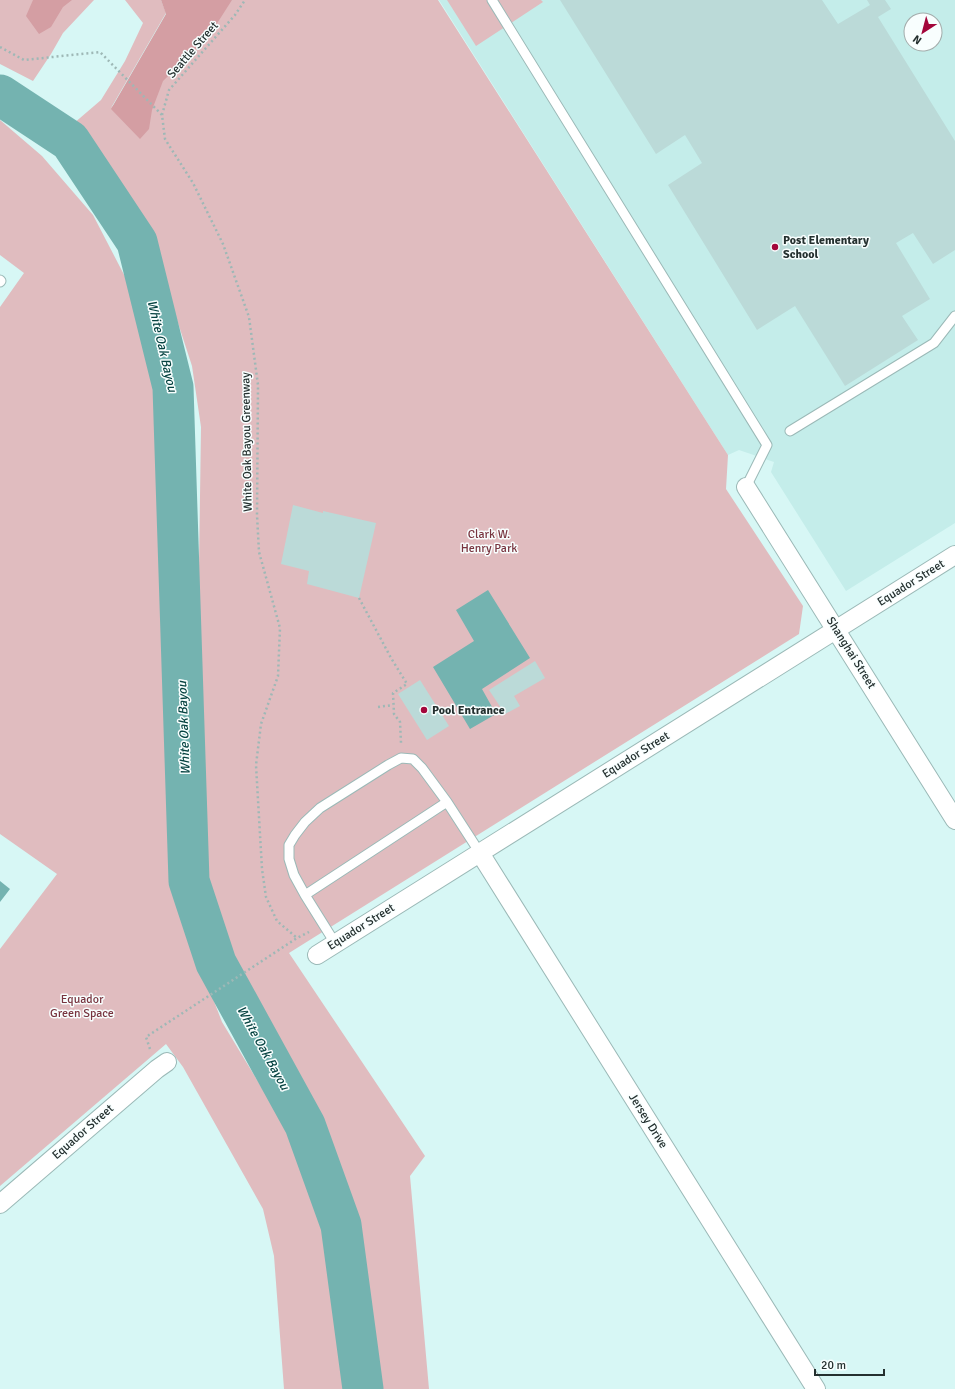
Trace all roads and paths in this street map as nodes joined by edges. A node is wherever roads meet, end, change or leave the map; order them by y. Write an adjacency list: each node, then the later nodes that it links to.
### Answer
1 (245, 0): 4 (path, Seattle Street)
2 (492, 0): 7 (lane)
3 (0, 47): 4 (path)
4 (162, 115): 19 (path, White Oak Bayou Greenway)
5 (955, 316): 6 (lane)
6 (790, 431)
7 (746, 487): 10 (street, Shanghai Street)
8 (955, 555): 10 (street, Equador Street)
9 (359, 598): 11 (path)
10 (836, 630): 15 (street, Shanghai Street); 16 (street, Equador Street)
11 (394, 705): 12 (path); 13 (path)
12 (378, 707)
13 (401, 758): 14 (lane); 17 (lane)
14 (447, 802): 16 (lane); 17 (lane)
15 (955, 820)
16 (480, 853): 20 (street, Equador Street); 24 (street, Jersey Drive)
17 (305, 895): 18 (lane)
18 (324, 924): 19 (path); 20 (lane)
19 (297, 938): 22 (path)
20 (335, 943): 21 (street, Equador Street)
21 (317, 955)
22 (162, 1066): 23 (street, Equador Street)
23 (0, 1204)
24 (816, 1389)

